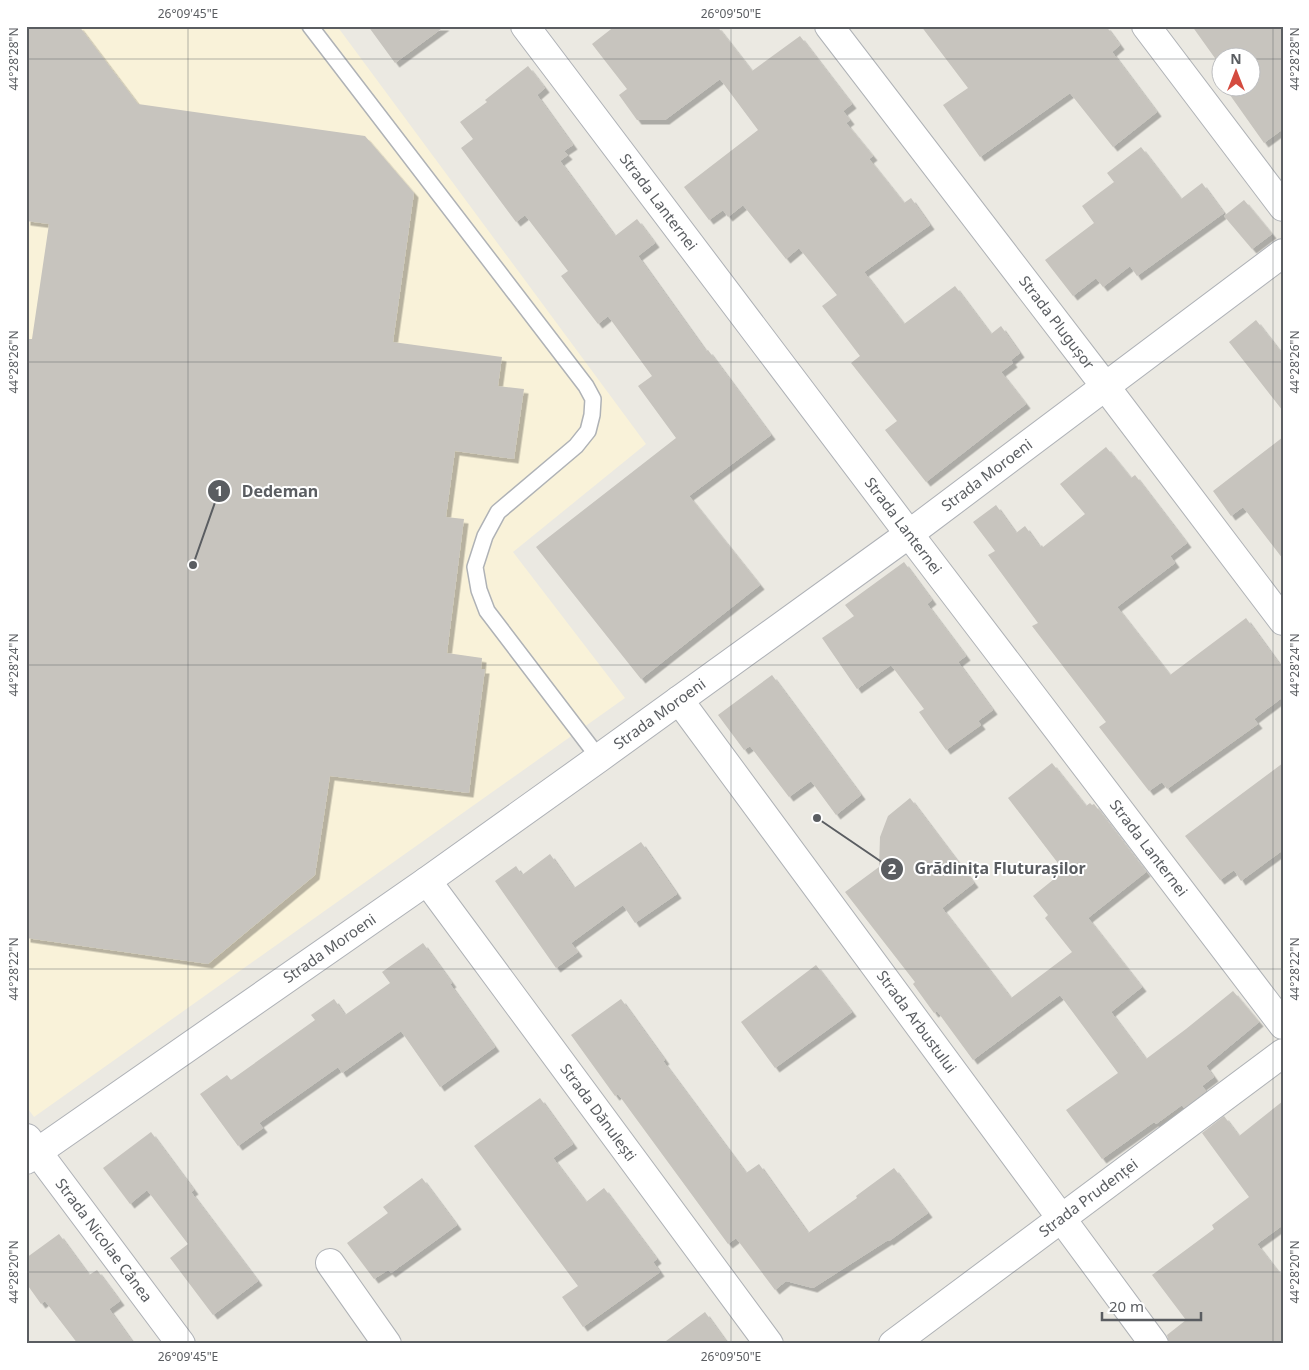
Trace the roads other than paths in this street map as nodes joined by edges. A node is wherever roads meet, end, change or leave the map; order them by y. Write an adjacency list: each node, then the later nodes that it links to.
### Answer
1 (310, 26): 11 (lane)
2 (525, 26): 8 (street, Strada Lanternei)
3 (829, 26): 7 (street, Strada Plugușor)
4 (1146, 26): 5 (street)
5 (1283, 207)
6 (1283, 253): 7 (street, Strada Moroeni)
7 (1106, 386): 8 (street, Strada Moroeni); 9 (street, Strada Plugușor)
8 (909, 534): 10 (street, Strada Moroeni); 13 (street, Strada Lanternei)
9 (1283, 621)
10 (679, 700): 11 (street, Strada Moroeni); 16 (street, Strada Arbustului)
11 (599, 758): 12 (street, Strada Moroeni)
12 (427, 881): 15 (street, Strada Moroeni); 20 (street, Strada Dănulești)
13 (1283, 1025)
14 (1283, 1053): 16 (street, Strada Prudenței)
15 (30, 1149): 18 (street, Strada Nicolae Cânea)
16 (1061, 1218): 21 (street, Strada Prudenței); 22 (street, Strada Arbustului)
17 (330, 1263): 19 (street)
18 (181, 1344)
19 (387, 1344)
20 (769, 1344)
21 (893, 1344)
22 (1154, 1344)

